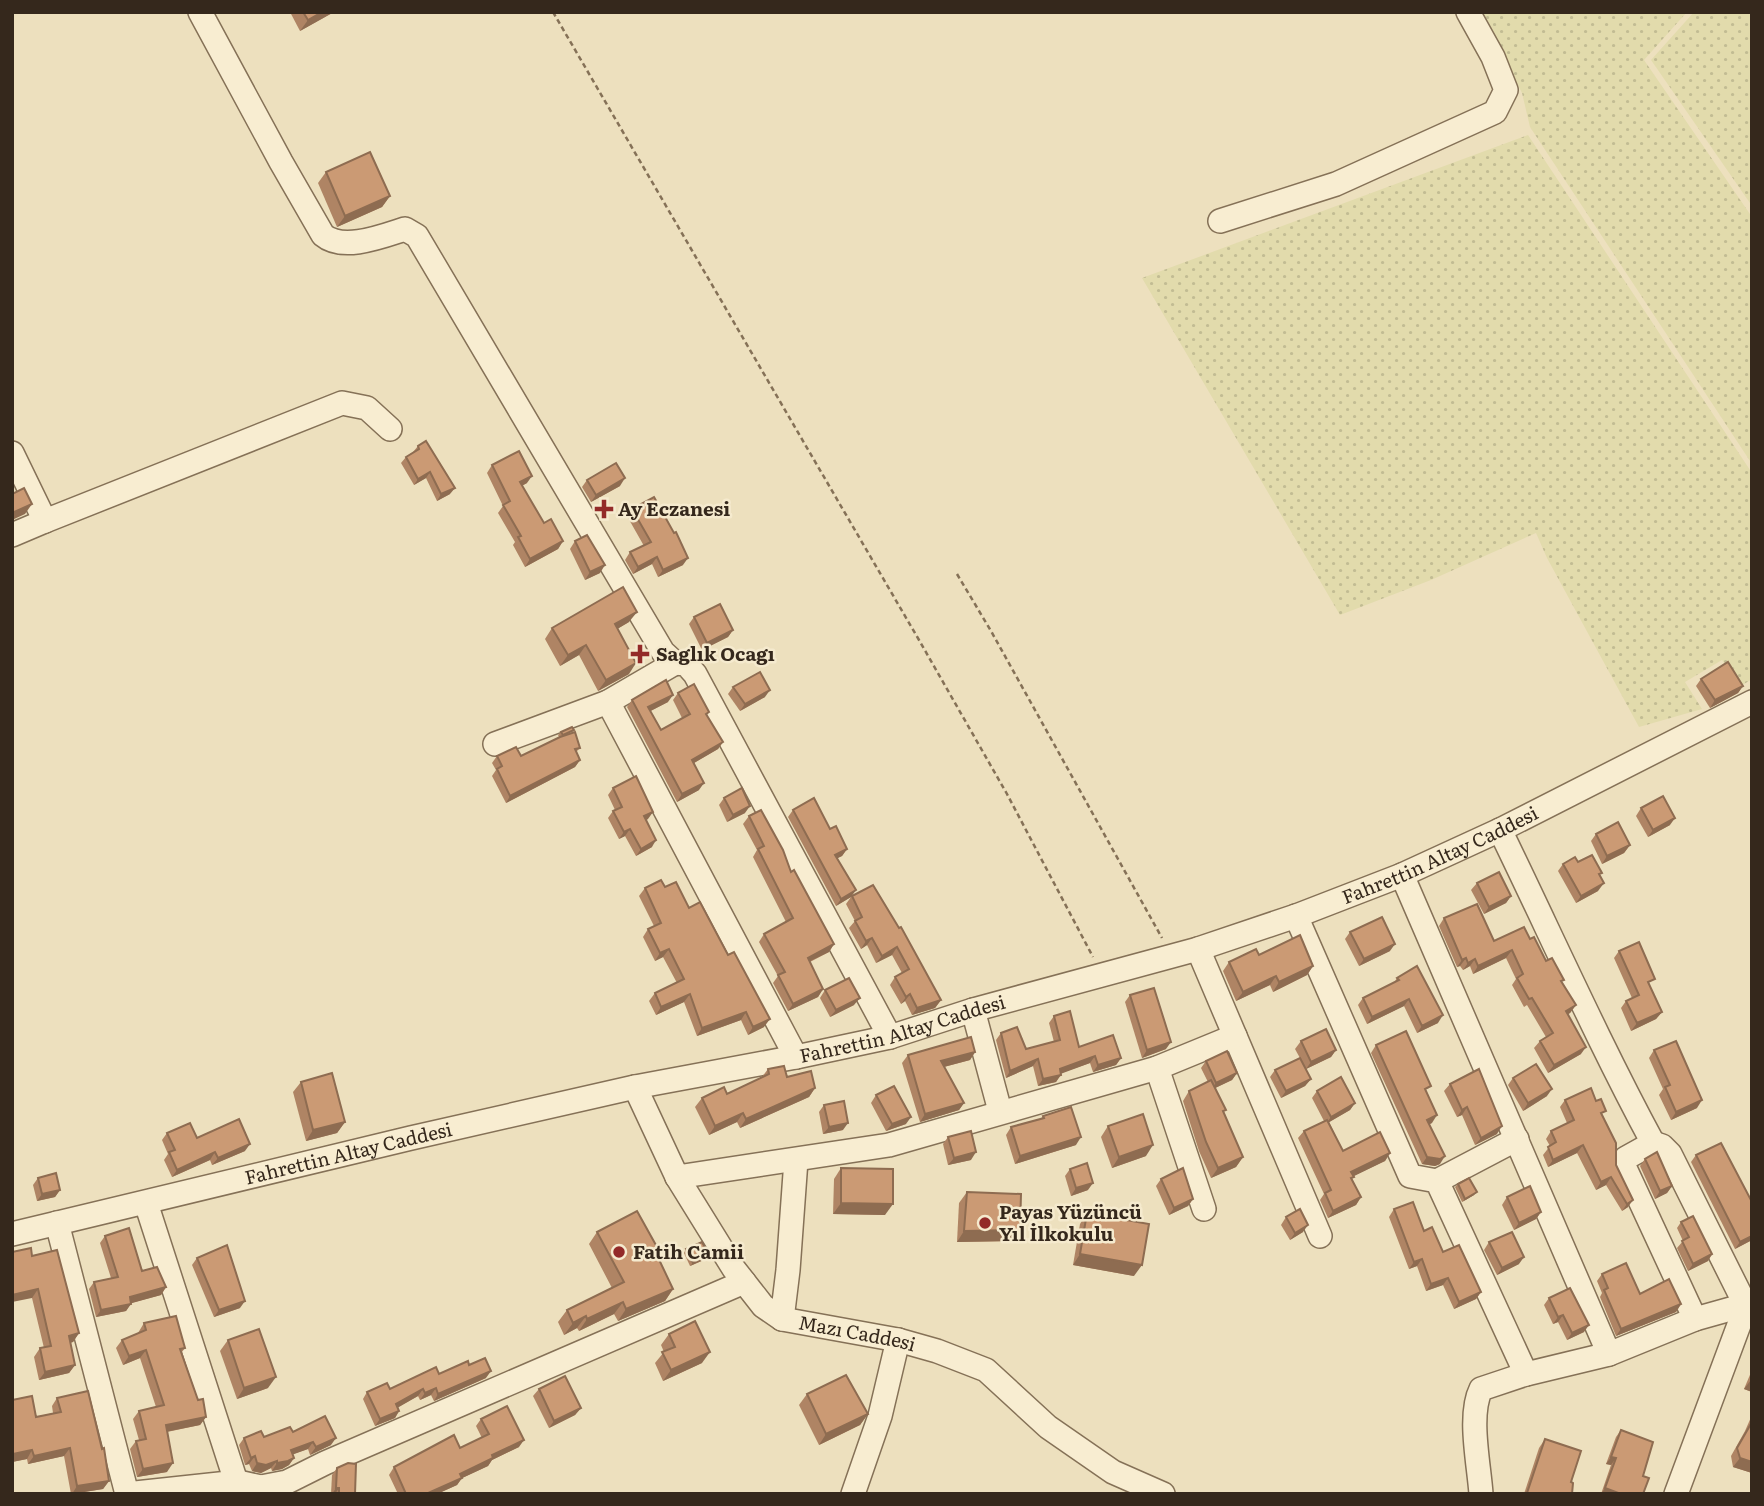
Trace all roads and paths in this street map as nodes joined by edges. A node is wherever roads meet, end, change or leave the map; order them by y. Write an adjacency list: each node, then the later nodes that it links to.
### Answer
1 (200, 12): 10 (street)
2 (553, 12): 19 (path)
3 (1468, 12): 4 (street)
4 (1220, 221)
5 (390, 429): 7 (street)
6 (12, 453): 7 (street)
7 (46, 521): 8 (street)
8 (12, 535)
9 (957, 574): 18 (path)
10 (675, 663): 11 (street); 22 (street)
11 (608, 702): 13 (street); 23 (street)
12 (1752, 702): 14 (street, Fahrettin Altay Caddesi)
13 (495, 744)
14 (1500, 830): 15 (street, Fahrettin Altay Caddesi); 28 (street)
15 (1402, 875): 16 (street, Fahrettin Altay Caddesi); 27 (street)
16 (1296, 916): 17 (street, Fahrettin Altay Caddesi); 31 (street)
17 (1198, 949): 18 (street, Fahrettin Altay Caddesi); 21 (street)
18 (1170, 958): 19 (street, Fahrettin Altay Caddesi)
19 (1104, 975): 20 (street, Fahrettin Altay Caddesi)
20 (973, 1010): 22 (street, Fahrettin Altay Caddesi); 26 (street)
21 (1236, 1036): 24 (street); 36 (street)
22 (890, 1037): 23 (street, Fahrettin Altay Caddesi)
23 (796, 1057): 25 (street, Fahrettin Altay Caddesi)
24 (1157, 1068): 26 (street); 33 (street)
25 (635, 1087): 30 (street, Mazı Caddesi); 32 (street, Fahrettin Altay Caddesi)
26 (1000, 1111): 29 (street)
27 (1517, 1139): 31 (street); 42 (street)
28 (1653, 1143): 38 (street); 40 (street)
29 (796, 1160): 30 (street); 39 (street)
30 (677, 1177): 37 (street, Mazı Caddesi)
31 (1437, 1181): 43 (street)
32 (146, 1203): 34 (street, Fahrettin Altay Caddesi); 44 (street)
33 (1204, 1209)
34 (57, 1223): 35 (street, Fahrettin Altay Caddesi); 45 (street)
35 (12, 1234)
36 (1320, 1236)
37 (744, 1282): 39 (street, Mazı Caddesi); 44 (street)
38 (1749, 1305): 40 (street); 49 (street)
39 (782, 1319): 41 (street, Mazı Caddesi)
40 (1695, 1319): 42 (street)
41 (898, 1340): 46 (street); 47 (street, Mazı Caddesi)
42 (1609, 1354): 43 (street)
43 (1526, 1374): 48 (street)
44 (239, 1488): 45 (street)
45 (127, 1494)
46 (853, 1494)
47 (1163, 1494)
48 (1481, 1494)
49 (1676, 1494)

